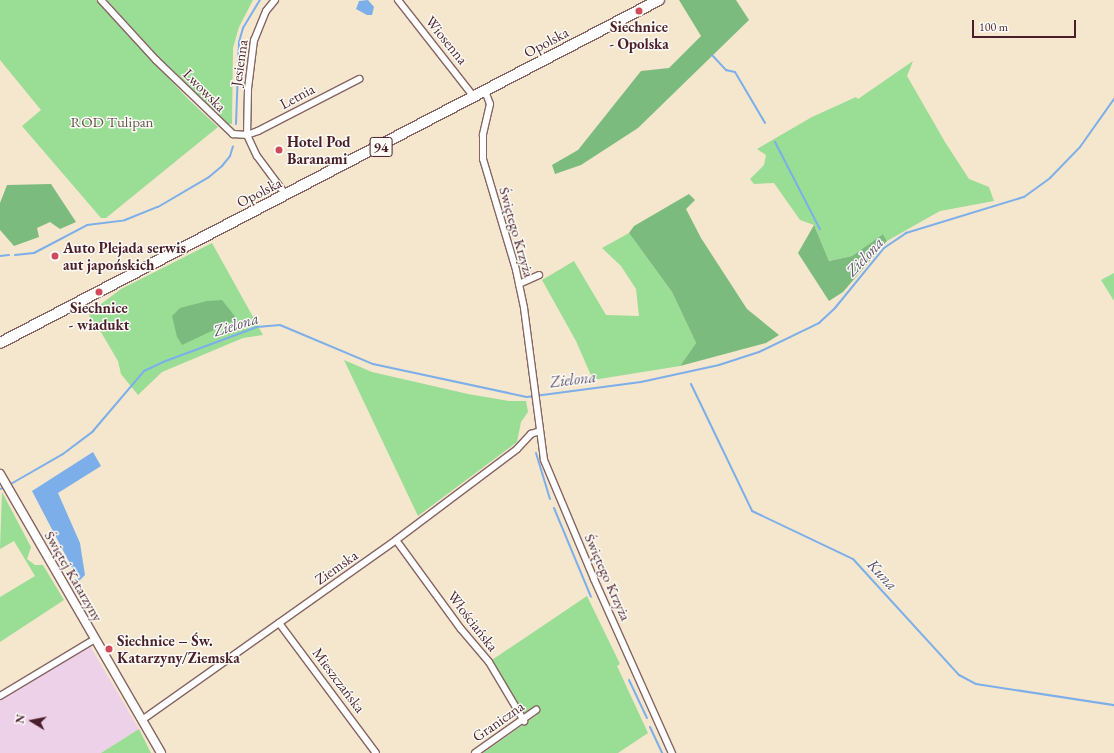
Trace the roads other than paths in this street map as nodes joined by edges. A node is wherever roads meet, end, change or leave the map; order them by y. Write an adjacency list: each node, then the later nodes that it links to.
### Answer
1 (101, 0): 8 (street, Lwowska)
2 (275, 0): 8 (street, Jesienna)
3 (398, 0): 7 (street, Wiosenna)
4 (659, 0): 6 (main road, Opolska / 94)
5 (359, 79): 8 (street, Letnia)
6 (485, 91): 7 (main road, Opolska / 94); 11 (street, Świętego Krzyża)
7 (474, 97): 9 (main road, Opolska / 94)
8 (247, 135): 9 (street)
9 (286, 195): 12 (main road, Opolska / 94)
10 (539, 276): 11 (street)
11 (518, 284): 13 (street, Świętego Krzyża)
12 (0, 343)
13 (540, 431): 15 (street, Ziemska); 25 (street, Świętego Krzyża)
14 (0, 475): 17 (street, Świętej Katarzyny)
15 (396, 540): 16 (street, Ziemska); 21 (street, Włościańska)
16 (279, 623): 20 (street, Ziemska); 23 (street, Mieszczańska)
17 (95, 639): 18 (street); 20 (street, Świętej Katarzyny)
18 (0, 696)
19 (536, 710): 21 (street, Graniczna)
20 (142, 720): 22 (street, Świętej Katarzyny)
21 (524, 721): 24 (street, Graniczna)
22 (161, 753)
23 (376, 753)
24 (475, 753)
25 (672, 753)

